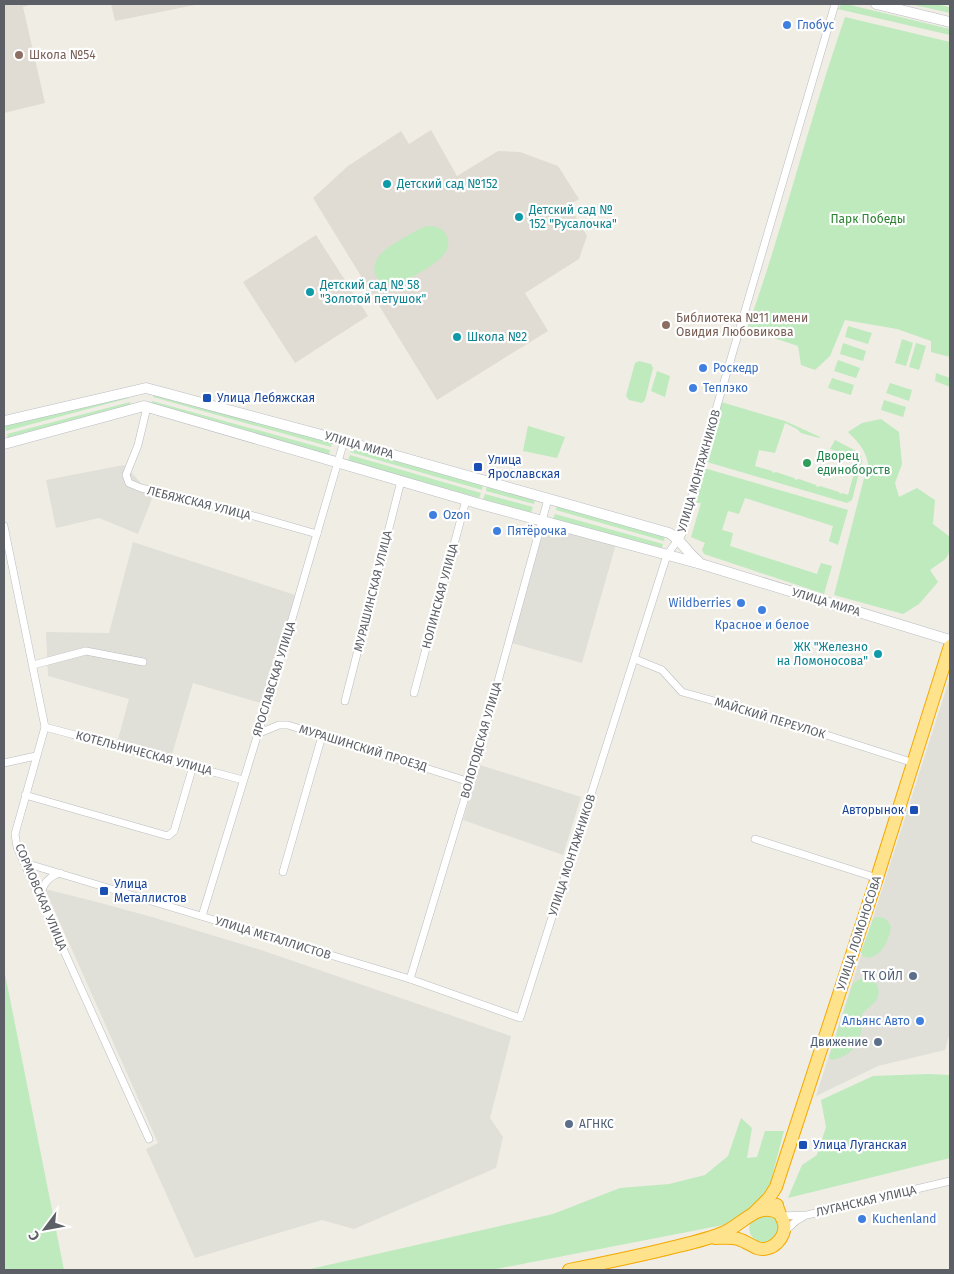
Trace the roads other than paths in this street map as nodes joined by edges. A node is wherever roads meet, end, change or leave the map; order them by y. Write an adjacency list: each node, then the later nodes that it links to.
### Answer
1 (835, 4): 15 (street, УЛИЦА МОНТАЖНИКОВ)
2 (876, 4): 3 (street)
3 (950, 22)
4 (147, 407): 7 (street, УЛИЦА МИРА); 8 (street, УЛИЦА МИРА); 14 (street, ЛЕБЯЖСКАЯ УЛИЦА)
5 (4, 421): 6 (street, УЛИЦА МИРА)
6 (344, 441): 8 (street, ЯРОСЛАВСКАЯ УЛИЦА); 10 (street, УЛИЦА МИРА)
7 (4, 444)
8 (338, 462): 9 (street, УЛИЦА МИРА); 14 (street, ЯРОСЛАВСКАЯ УЛИЦА)
9 (401, 482): 11 (street, УЛИЦА МИРА); 24 (street, МУРАШИНСКАЯ УЛИЦА)
10 (548, 499): 12 (street, ВОЛОГОДСКАЯ УЛИЦА); 15 (street, УЛИЦА МИРА)
11 (466, 500): 12 (street, УЛИЦА МИРА); 23 (street, НОЛИНСКАЯ УЛИЦА)
12 (543, 521): 16 (street, УЛИЦА МИРА); 33 (street, ВОЛОГОДСКАЯ УЛИЦА)
13 (4, 526): 22 (street)
14 (317, 534): 26 (street, ЯРОСЛАВСКАЯ УЛИЦА)
15 (679, 540): 16 (street, УЛИЦА МОНТАЖНИКОВ); 17 (street, УЛИЦА МИРА)
16 (667, 555): 17 (street, УЛИЦА МИРА); 20 (street, УЛИЦА МОНТАЖНИКОВ)
17 (701, 564): 18 (street, УЛИЦА МИРА)
18 (950, 640)
19 (950, 646): 30 (highway, УЛИЦА ЛОМОНОСОВА)
20 (635, 659): 30 (street, МАЙСКИЙ ПЕРЕУЛОК); 43 (street, УЛИЦА МОНТАЖНИКОВ)
21 (143, 662): 22 (street)
22 (33, 665): 25 (street)
23 (414, 693)
24 (344, 701)
25 (46, 727): 28 (street, СОРМОВСКАЯ УЛИЦА); 31 (street, КОТЕЛЬНИЧЕСКАЯ УЛИЦА)
26 (257, 734): 27 (street, МУРАШИНСКИЙ ПРОЕЗД); 32 (street, ЯРОСЛАВСКАЯ УЛИЦА)
27 (322, 736): 33 (street, МУРАШИНСКИЙ ПРОЕЗД); 37 (street)
28 (36, 756): 29 (street); 34 (street, СОРМОВСКАЯ УЛИЦА)
29 (4, 763)
30 (914, 764): 39 (highway, УЛИЦА ЛОМОНОСОВА)
31 (193, 766): 32 (street, КОТЕЛЬНИЧЕСКАЯ УЛИЦА); 34 (street)
32 (243, 780): 41 (street, ЯРОСЛАВСКАЯ УЛИЦА)
33 (470, 782): 42 (street, ВОЛОГОДСКАЯ УЛИЦА)
34 (25, 795): 36 (street, СОРМОВСКАЯ УЛИЦА)
35 (756, 839): 39 (street)
36 (25, 862): 38 (street, УЛИЦА МЕТАЛЛИСТОВ); 40 (street, СОРМОВСКАЯ УЛИЦА)
37 (283, 872)
38 (60, 873): 40 (street); 41 (street, УЛИЦА МЕТАЛЛИСТОВ)
39 (877, 878): 46 (highway, УЛИЦА ЛОМОНОСОВА)
40 (40, 897): 44 (street, СОРМОВСКАЯ УЛИЦА)
41 (202, 916): 42 (street, УЛИЦА МЕТАЛЛИСТОВ)
42 (410, 980): 43 (street, УЛИЦА МЕТАЛЛИСТОВ)
43 (520, 1018)
44 (149, 1139)
45 (950, 1181): 49 (street, ЛУГАНСКАЯ УЛИЦА)
46 (776, 1187): 47 (highway, УЛИЦА ЛОМОНОСОВА); 48 (highway)
47 (752, 1214): 48 (highway, ЛУГАНСКАЯ УЛИЦА); 51 (highway); 52 (highway)
48 (780, 1215): 49 (street, ЛУГАНСКАЯ УЛИЦА); 50 (highway)
49 (807, 1215): 50 (street)
50 (784, 1232): 52 (highway)
51 (710, 1238): 52 (highway); 53 (highway)
52 (752, 1246)
53 (570, 1270)

